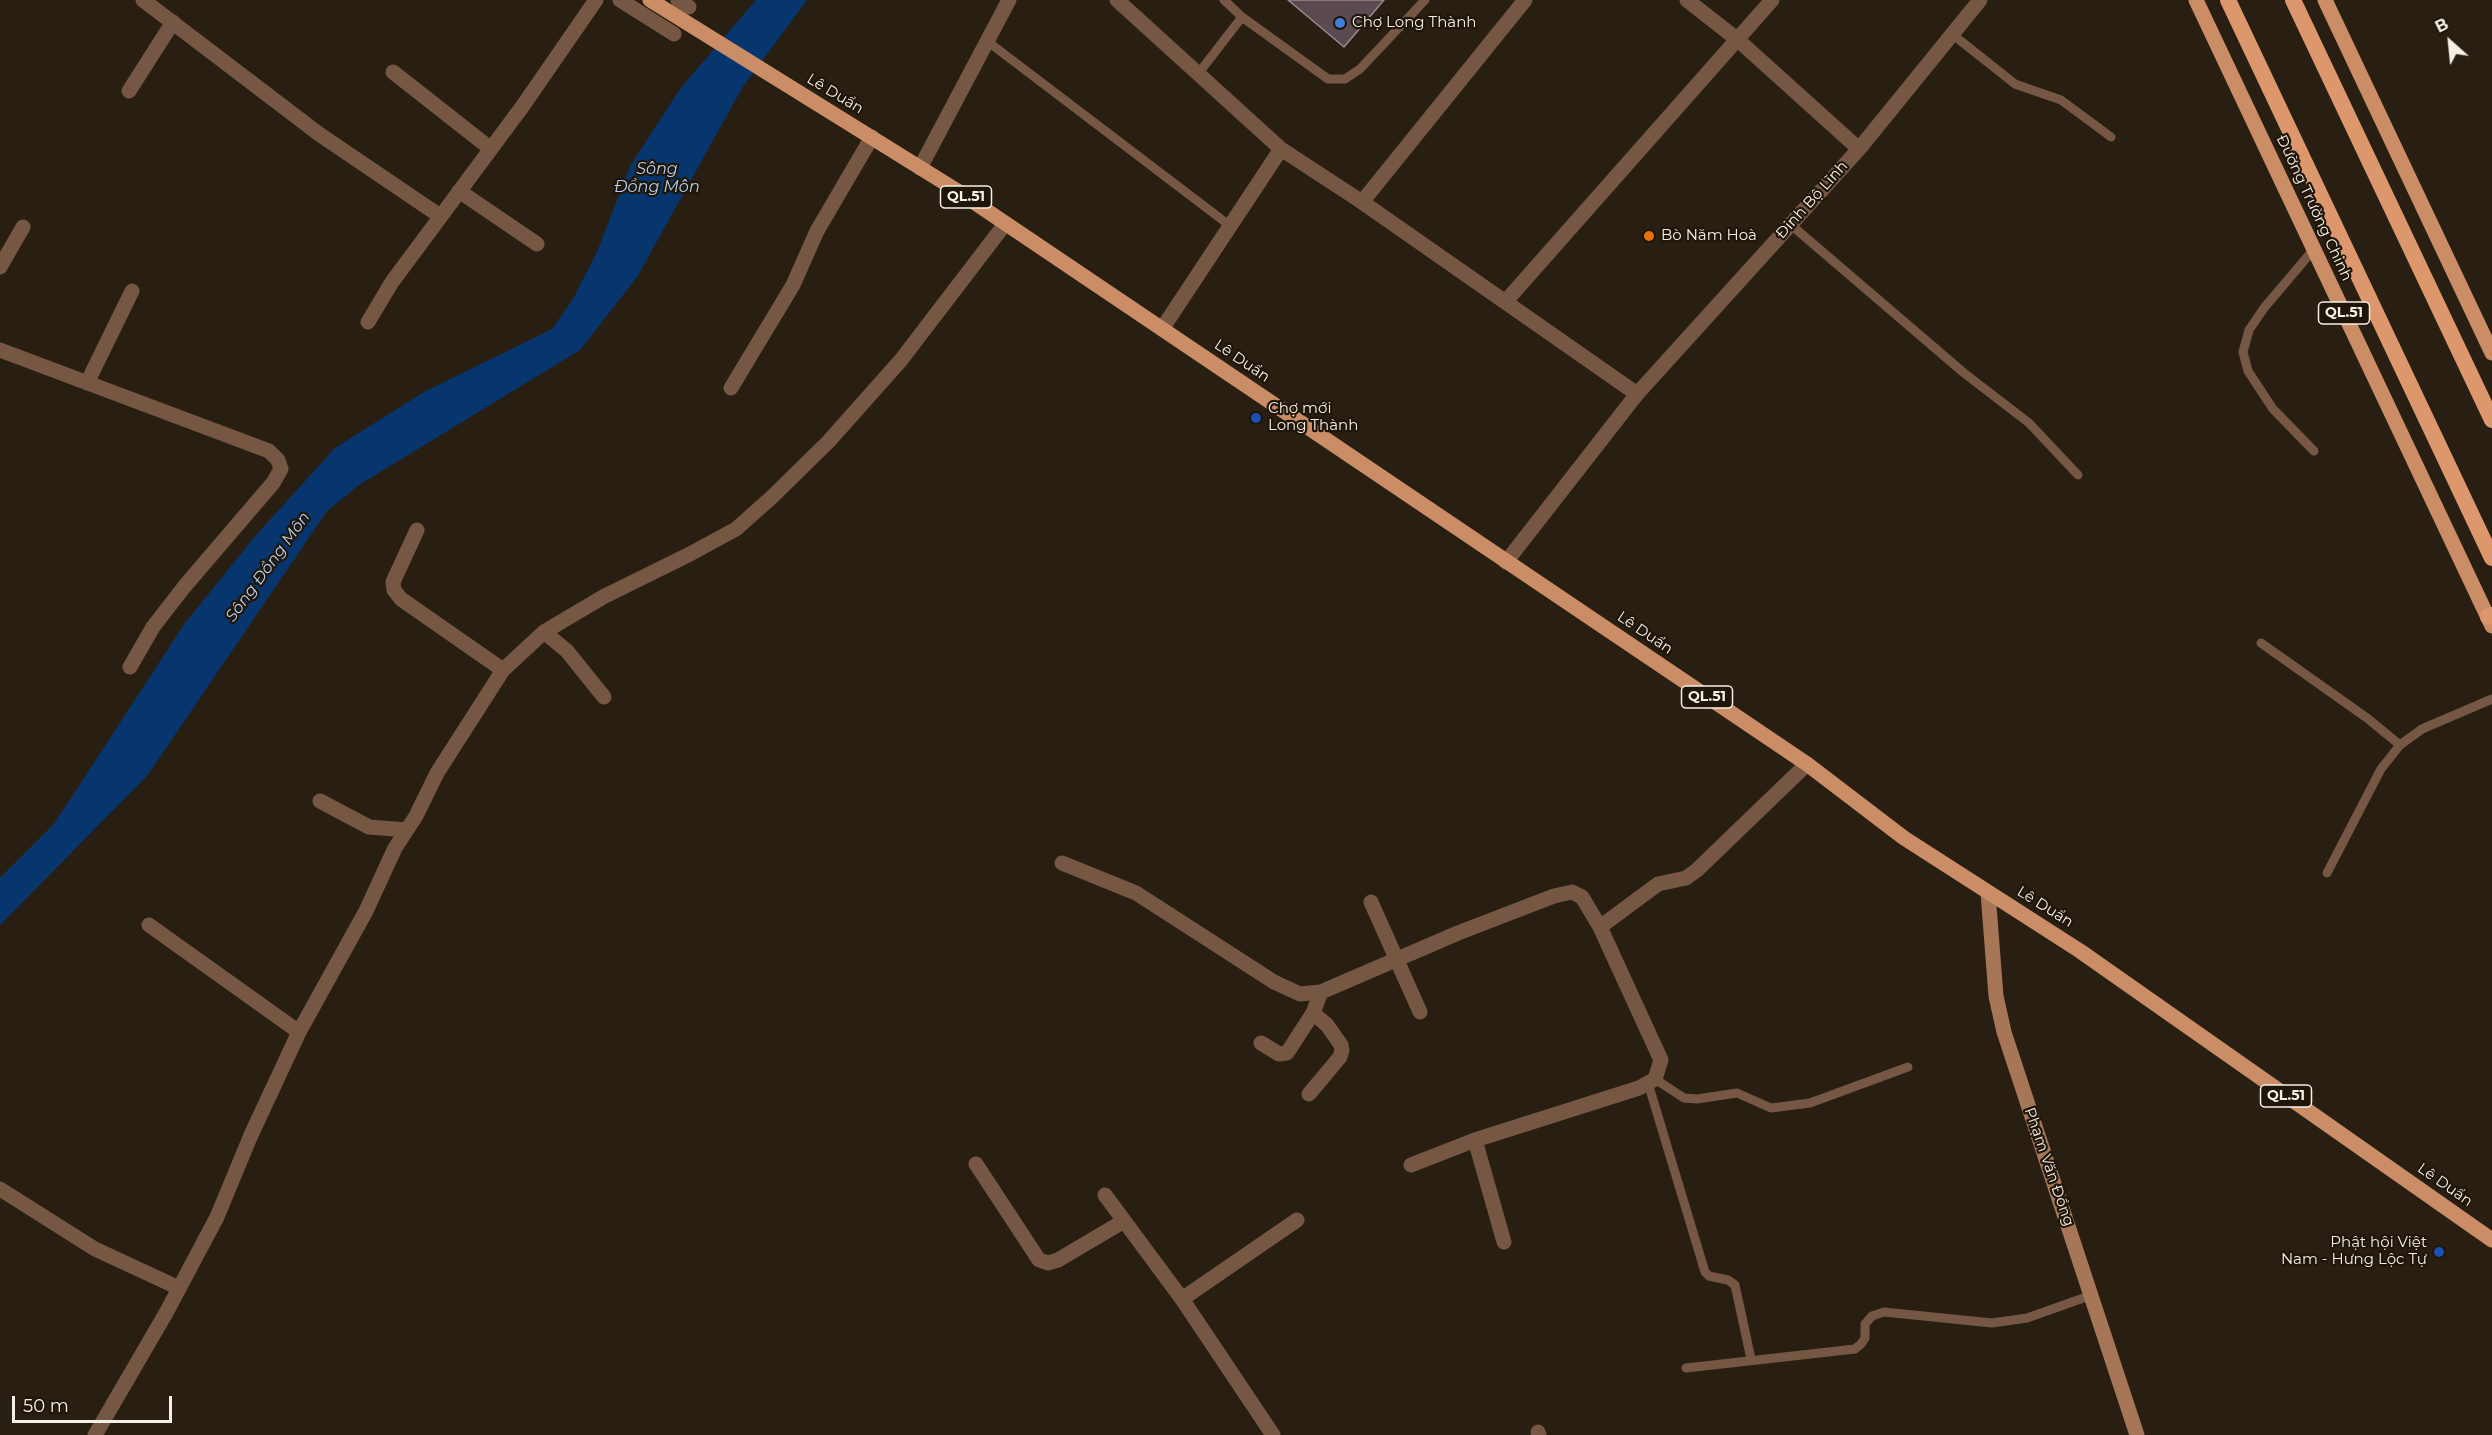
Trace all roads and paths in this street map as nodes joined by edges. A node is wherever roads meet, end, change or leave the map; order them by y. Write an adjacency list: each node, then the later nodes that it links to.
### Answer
1 (143, 0): 19 (street)
2 (596, 0): 29 (street)
3 (620, 0): 20 (street)
4 (650, 0): 17 (main road, QL.51)
5 (1009, 0): 23 (street)
6 (1117, 0): 25 (street)
7 (1224, 0): 18 (lane)
8 (1425, 0): 18 (lane)
9 (1525, 0): 34 (street)
10 (1688, 0): 22 (street)
11 (1772, 0): 22 (street)
12 (1980, 0): 21 (street, Đinh Bộ Lĩnh)
13 (2196, 0): 41 (main road, Đường Trường Chinh / QL.51)
14 (2228, 0): 56 (highway, Đường Trường Chinh / QL.51)
15 (2293, 0): 52 (highway)
16 (2325, 0): 48 (main road)
17 (683, 9): 27 (main road, Lê Duẩn / QL.51)
18 (1242, 17): 25 (lane)
19 (173, 22): 26 (street); 35 (street)
20 (674, 34)
21 (1952, 34): 28 (lane); 31 (street, Đinh Bộ Lĩnh)
22 (1738, 40): 31 (street); 44 (street)
23 (987, 41): 32 (street); 38 (lane)
24 (393, 72): 29 (street)
25 (1197, 74): 30 (street)
26 (129, 91)
27 (872, 137): 32 (main road, Lê Duẩn / QL.51); 50 (street)
28 (2110, 137)
29 (491, 149): 33 (street)
30 (1281, 149): 34 (street); 38 (street)
31 (1859, 149): 37 (street, Đinh Bộ Lĩnh)
32 (920, 168): 36 (main road, Lê Duẩn / QL.51)
33 (459, 190): 35 (street); 40 (street)
34 (1362, 202): 44 (street)
35 (440, 216): 45 (street)
36 (1005, 224): 46 (main road, Lê Duẩn / QL.51); 59 (street)
37 (1790, 224): 51 (street, Đinh Bộ Lĩnh); 54 (lane)
38 (1229, 225): 46 (street)
39 (23, 227): 42 (street)
40 (537, 244)
41 (2314, 249): 53 (lane); 58 (main road, Đường Trường Chinh / QL.51)
42 (0, 267)
43 (132, 291): 49 (street)
44 (1506, 301): 51 (street)
45 (368, 322)
46 (1162, 329): 57 (main road, Lê Duẩn / QL.51)
47 (0, 350): 49 (street)
48 (2492, 353)
49 (87, 383): 61 (street)
50 (731, 388)
51 (1637, 394): 57 (street, Đinh Bộ Lĩnh)
52 (2492, 420)
53 (2314, 451)
54 (2078, 475)
55 (417, 530): 62 (street)
56 (2492, 558)
57 (1506, 562): 66 (main road, Lê Duẩn / QL.51)
58 (2491, 619)
59 (544, 632): 62 (street); 63 (street)
60 (2261, 643): 65 (lane)
61 (130, 667)
62 (503, 670): 68 (street)
63 (604, 697)
64 (2492, 699): 65 (lane)
65 (2400, 745): 70 (lane)
66 (1807, 764): 71 (main road, Lê Duẩn / QL.51); 74 (street)
67 (320, 801): 68 (street)
68 (407, 830): 79 (street)
69 (1062, 863): 76 (street)
70 (2327, 873)
71 (1988, 893): 91 (main road, Lê Duẩn / QL.51); 94 (main road, Phạm Văn Đồng)
72 (1371, 902): 75 (street)
73 (148, 925): 79 (street)
74 (1600, 927): 75 (street); 82 (street)
75 (1396, 957): 76 (street); 77 (street)
76 (1321, 992): 78 (street)
77 (1420, 1012)
78 (1312, 1013): 80 (street); 83 (street)
79 (299, 1032): 93 (street)
80 (1261, 1043)
81 (1908, 1067): 82 (lane)
82 (1651, 1081): 84 (street); 96 (lane)
83 (1309, 1094)
84 (1475, 1140): 86 (street); 92 (street)
85 (976, 1164): 90 (street)
86 (1411, 1165)
87 (0, 1189): 93 (street)
88 (1105, 1195): 90 (street)
89 (1297, 1220): 95 (street)
90 (1124, 1221): 95 (street)
91 (2492, 1240)
92 (1504, 1242)
93 (179, 1288): 98 (street)
94 (2092, 1295): 96 (lane); 100 (main road, Phạm Văn Đồng)
95 (1182, 1299): 99 (street)
96 (1751, 1359): 97 (lane)
97 (1686, 1368)
98 (95, 1435)
99 (1273, 1435)
100 (2137, 1435)

